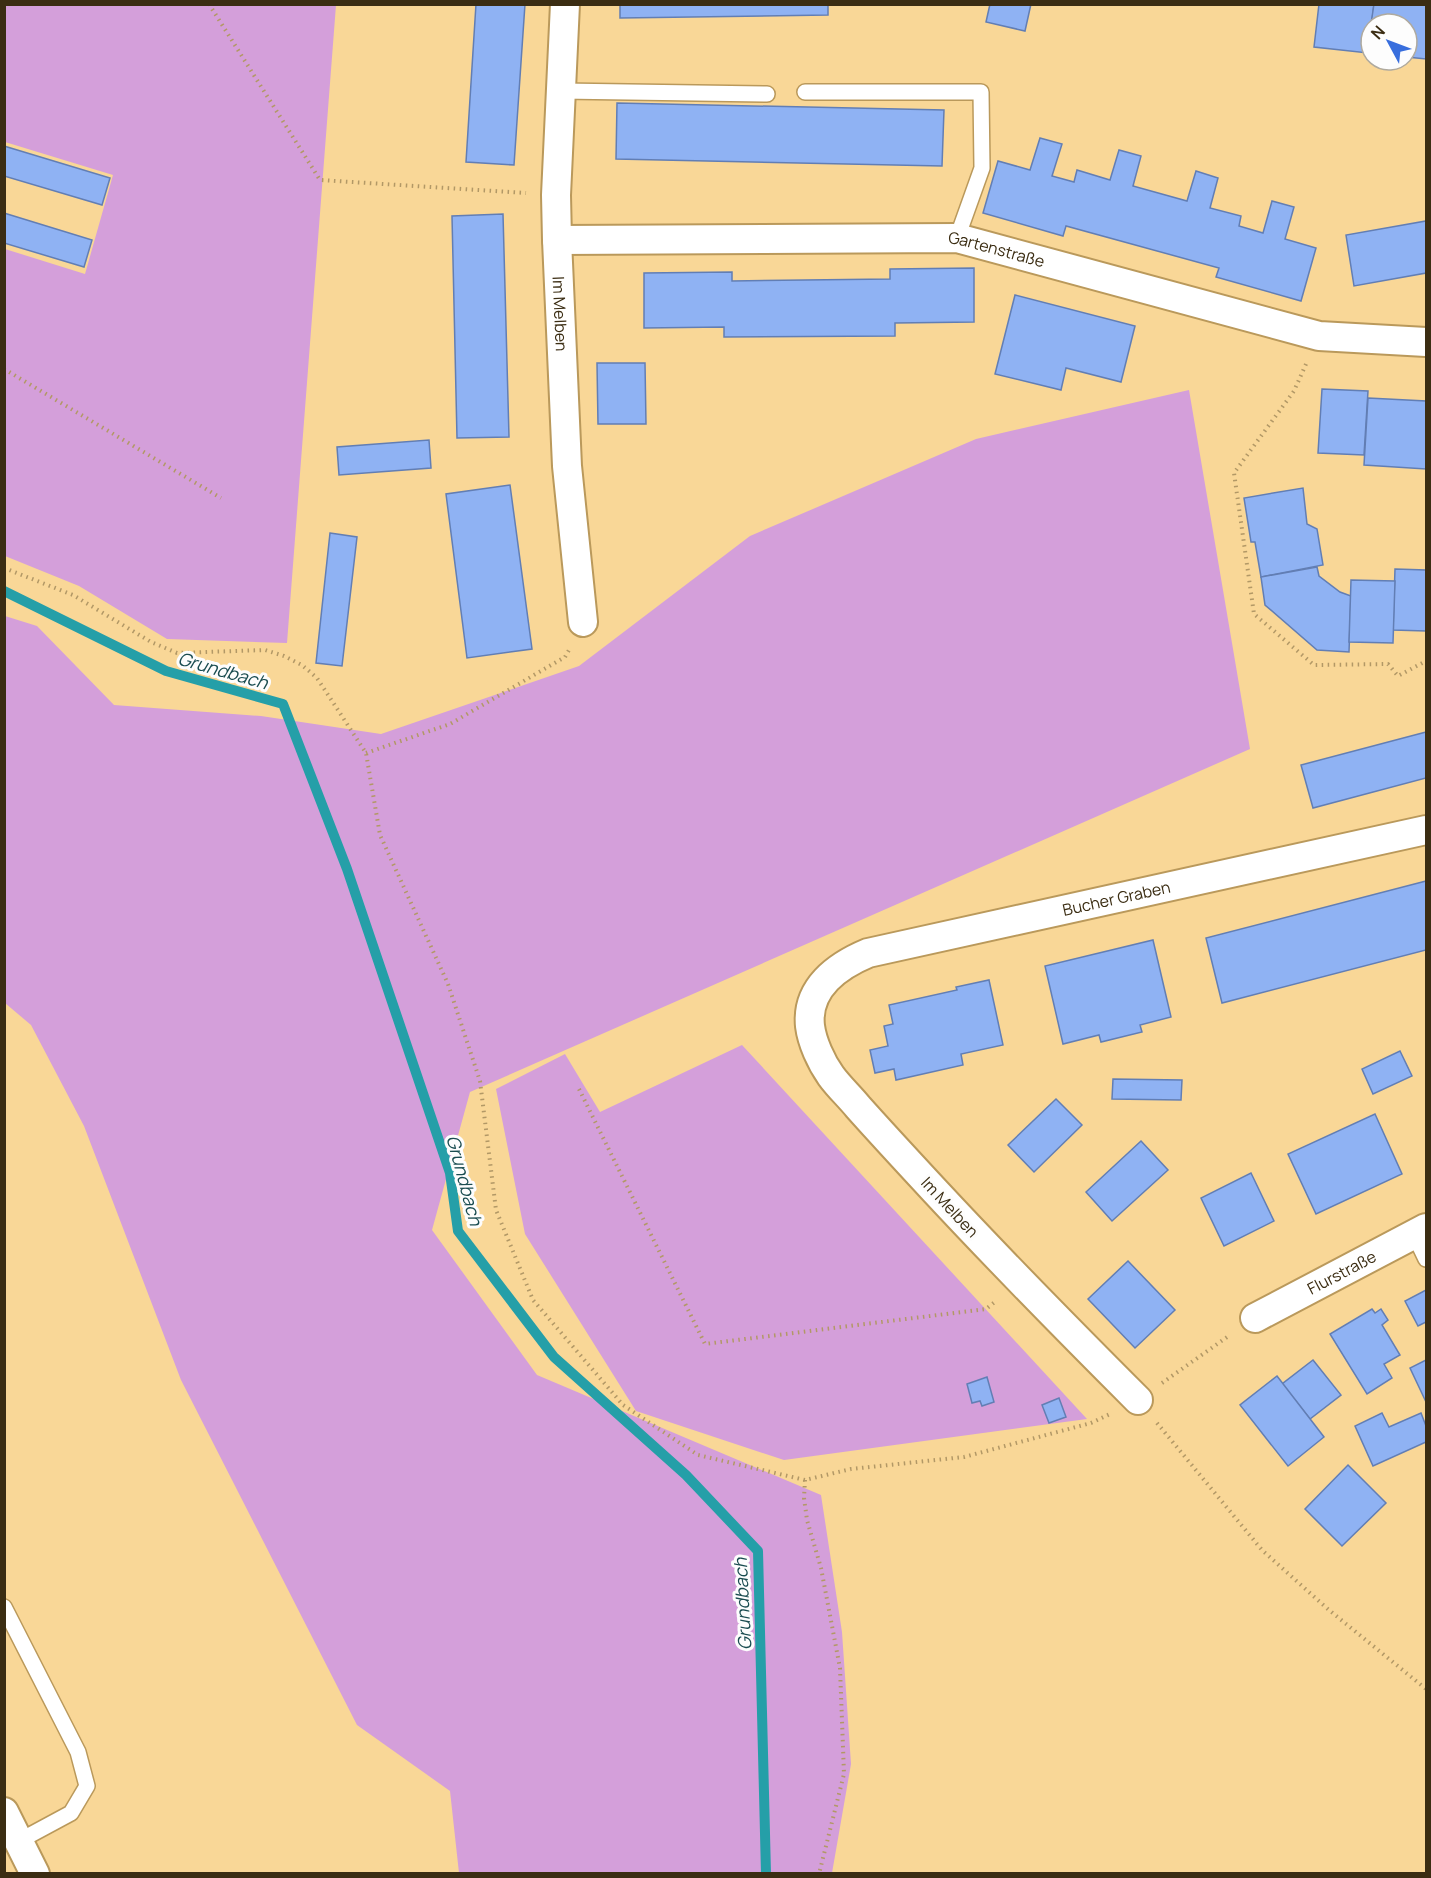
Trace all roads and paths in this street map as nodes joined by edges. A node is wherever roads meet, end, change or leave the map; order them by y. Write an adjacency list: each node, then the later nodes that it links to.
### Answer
1 (209, 4): 6 (path)
2 (565, 4): 3 (street, Im Melben)
3 (561, 92): 5 (lane); 6 (street, Im Melben)
4 (806, 92): 7 (lane)
5 (767, 94)
6 (556, 195): 8 (street, Im Melben)
7 (957, 238): 8 (street, Gartenstraße); 9 (street, Gartenstraße)
8 (557, 240): 14 (street, Im Melben)
9 (1319, 336): 10 (street, Gartenstraße); 15 (path)
10 (1426, 342)
11 (4, 369): 12 (path)
12 (221, 498)
13 (4, 568): 16 (path)
14 (583, 622): 16 (path)
15 (1426, 661)
16 (366, 753): 25 (path)
17 (1426, 830): 18 (street, Bucher Graben)
18 (817, 989): 22 (street, Im Melben)
19 (579, 1089): 22 (path)
20 (1420, 1231): 21 (lane); 23 (street, Flurstraße)
21 (1426, 1259)
22 (1019, 1281): 24 (street, Im Melben)
23 (1255, 1318): 24 (path)
24 (1138, 1400): 25 (path); 27 (path)
25 (805, 1480): 31 (path)
26 (4, 1607): 29 (lane)
27 (1426, 1689)
28 (4, 1812): 29 (street)
29 (19, 1841): 30 (street)
30 (35, 1874)
31 (819, 1874)

